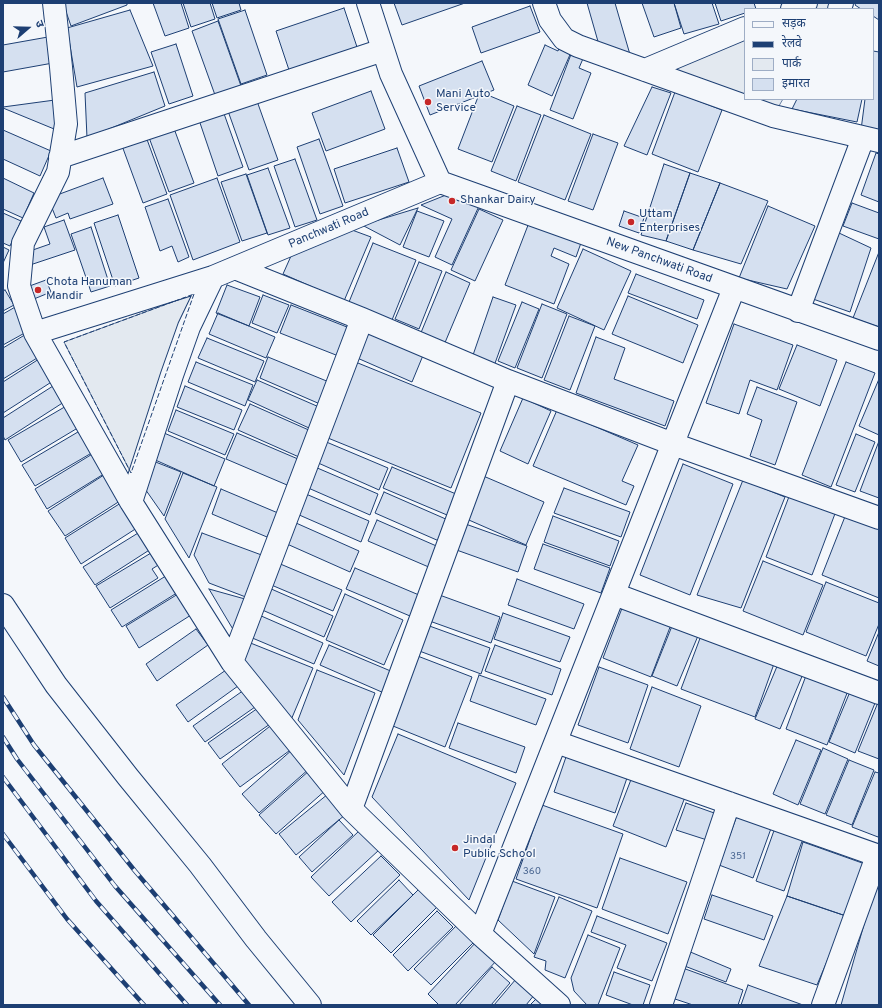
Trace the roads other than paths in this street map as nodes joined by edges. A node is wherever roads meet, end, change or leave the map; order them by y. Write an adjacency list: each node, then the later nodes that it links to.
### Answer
1 (54, 3): 13 (street)
2 (368, 3): 7 (street)
3 (544, 3): 8 (street)
4 (806, 3): 5 (street)
5 (794, 8)
6 (744, 28): 8 (street)
7 (383, 50): 13 (street); 14 (street)
8 (645, 70): 9 (street)
9 (744, 98)
10 (753, 100): 11 (street)
11 (778, 107): 12 (street)
12 (871, 140): 18 (street)
13 (60, 157): 20 (street)
14 (440, 182): 15 (street, Panchwati Road); 17 (street, New Panchwati Road)
15 (235, 268): 16 (street, Panchwati Road); 19 (street)
16 (213, 277): 20 (street, Panchwati Road); 24 (street)
17 (734, 288): 18 (street, New Panchwati Road); 23 (street)
18 (798, 310): 21 (street, New Panchwati Road)
19 (362, 319): 22 (street); 28 (street)
20 (35, 333): 24 (street)
21 (879, 340)
22 (508, 381): 23 (street); 32 (street)
23 (673, 444): 25 (street); 26 (street)
24 (131, 502): 28 (street)
25 (879, 518)
26 (614, 594): 29 (street); 30 (street)
27 (3, 605): 35 (street)
28 (232, 662): 32 (street)
29 (879, 693)
30 (556, 742): 31 (street); 34 (street)
31 (729, 803): 33 (street); 37 (street)
32 (351, 809): 34 (street)
33 (878, 856): 38 (street)
34 (480, 934): 36 (street)
35 (310, 1005)
36 (559, 1005)
37 (661, 1005)
38 (823, 1005)

